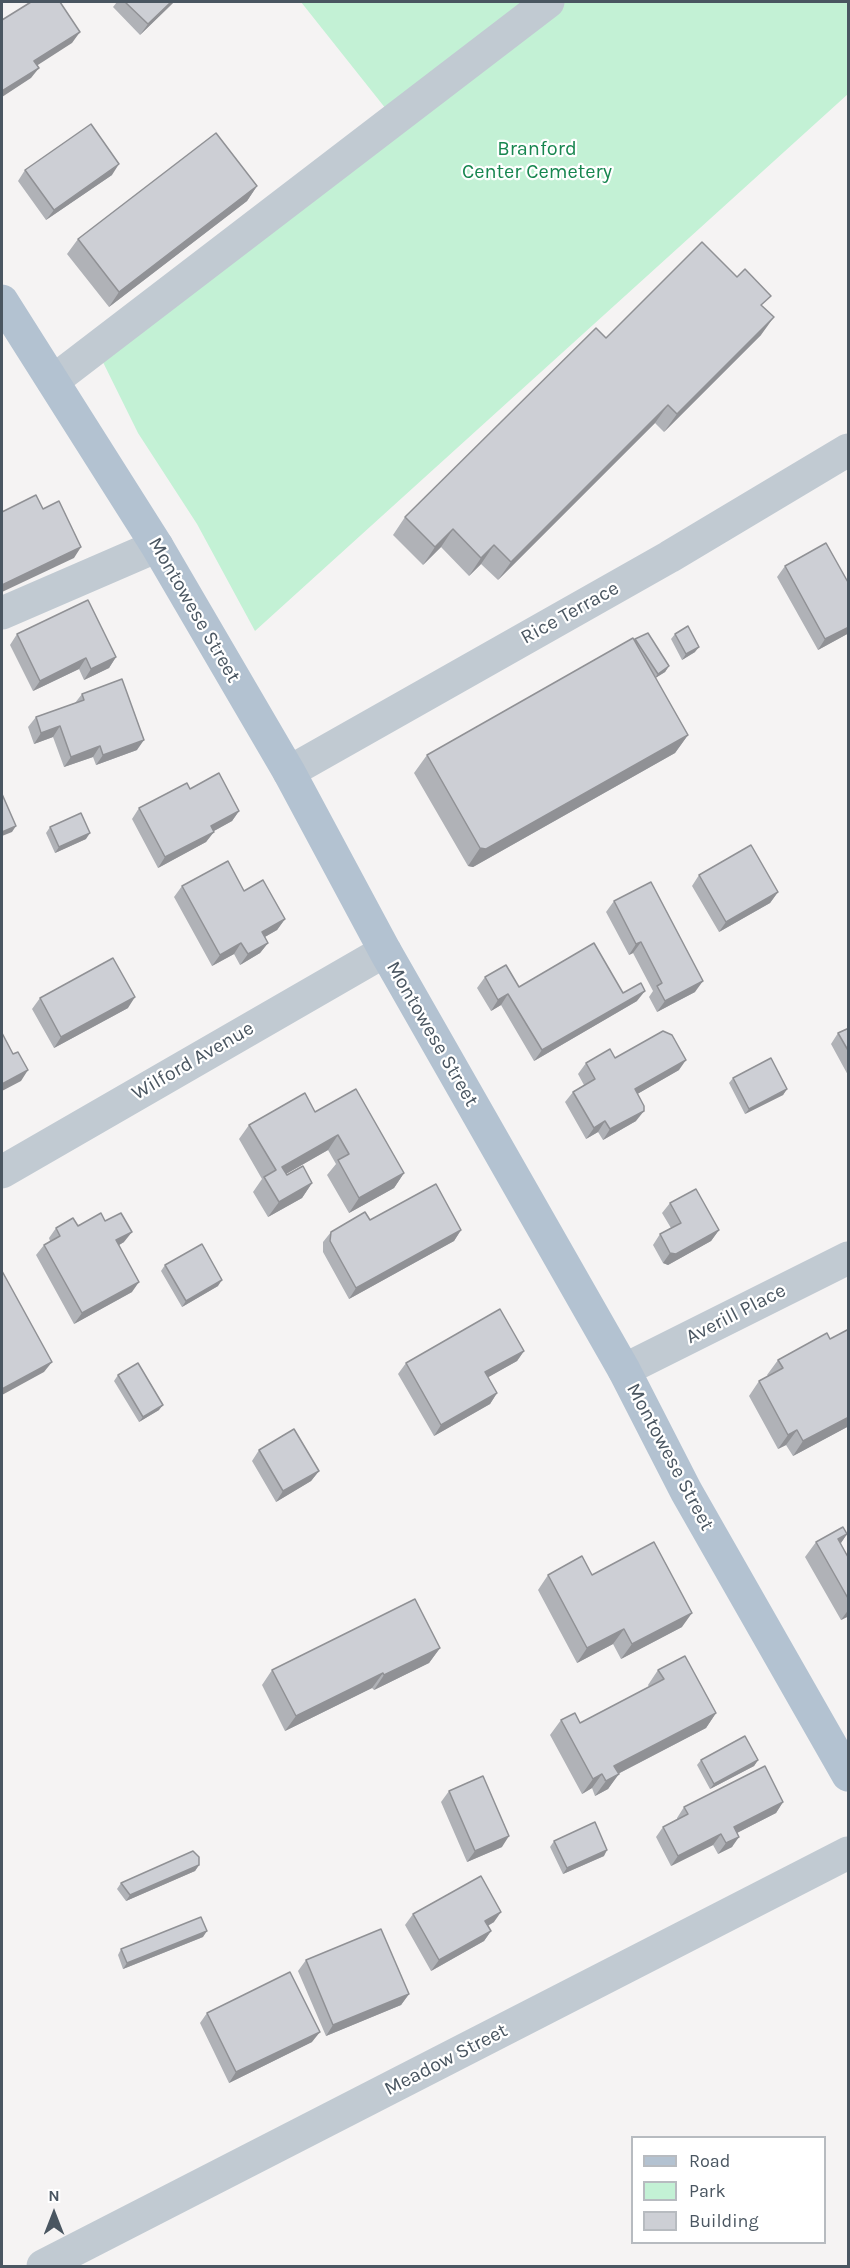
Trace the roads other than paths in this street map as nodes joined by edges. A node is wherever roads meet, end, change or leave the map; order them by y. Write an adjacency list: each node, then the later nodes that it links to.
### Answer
1 (548, 2): 3 (street)
2 (2, 301): 3 (main road, Montowese Street)
3 (53, 381): 5 (main road, Montowese Street)
4 (849, 450): 7 (street, Rice Terrace)
5 (157, 546): 6 (street); 7 (main road, Montowese Street)
6 (2, 613)
7 (289, 772): 8 (main road, Montowese Street)
8 (385, 951): 9 (street, Wilford Avenue); 11 (main road, Montowese Street)
9 (2, 1172)
10 (849, 1258): 11 (street, Averill Place)
11 (624, 1370): 12 (main road, Montowese Street)
12 (849, 1775)
13 (849, 1853): 14 (street, Meadow Street)
14 (43, 2266)

